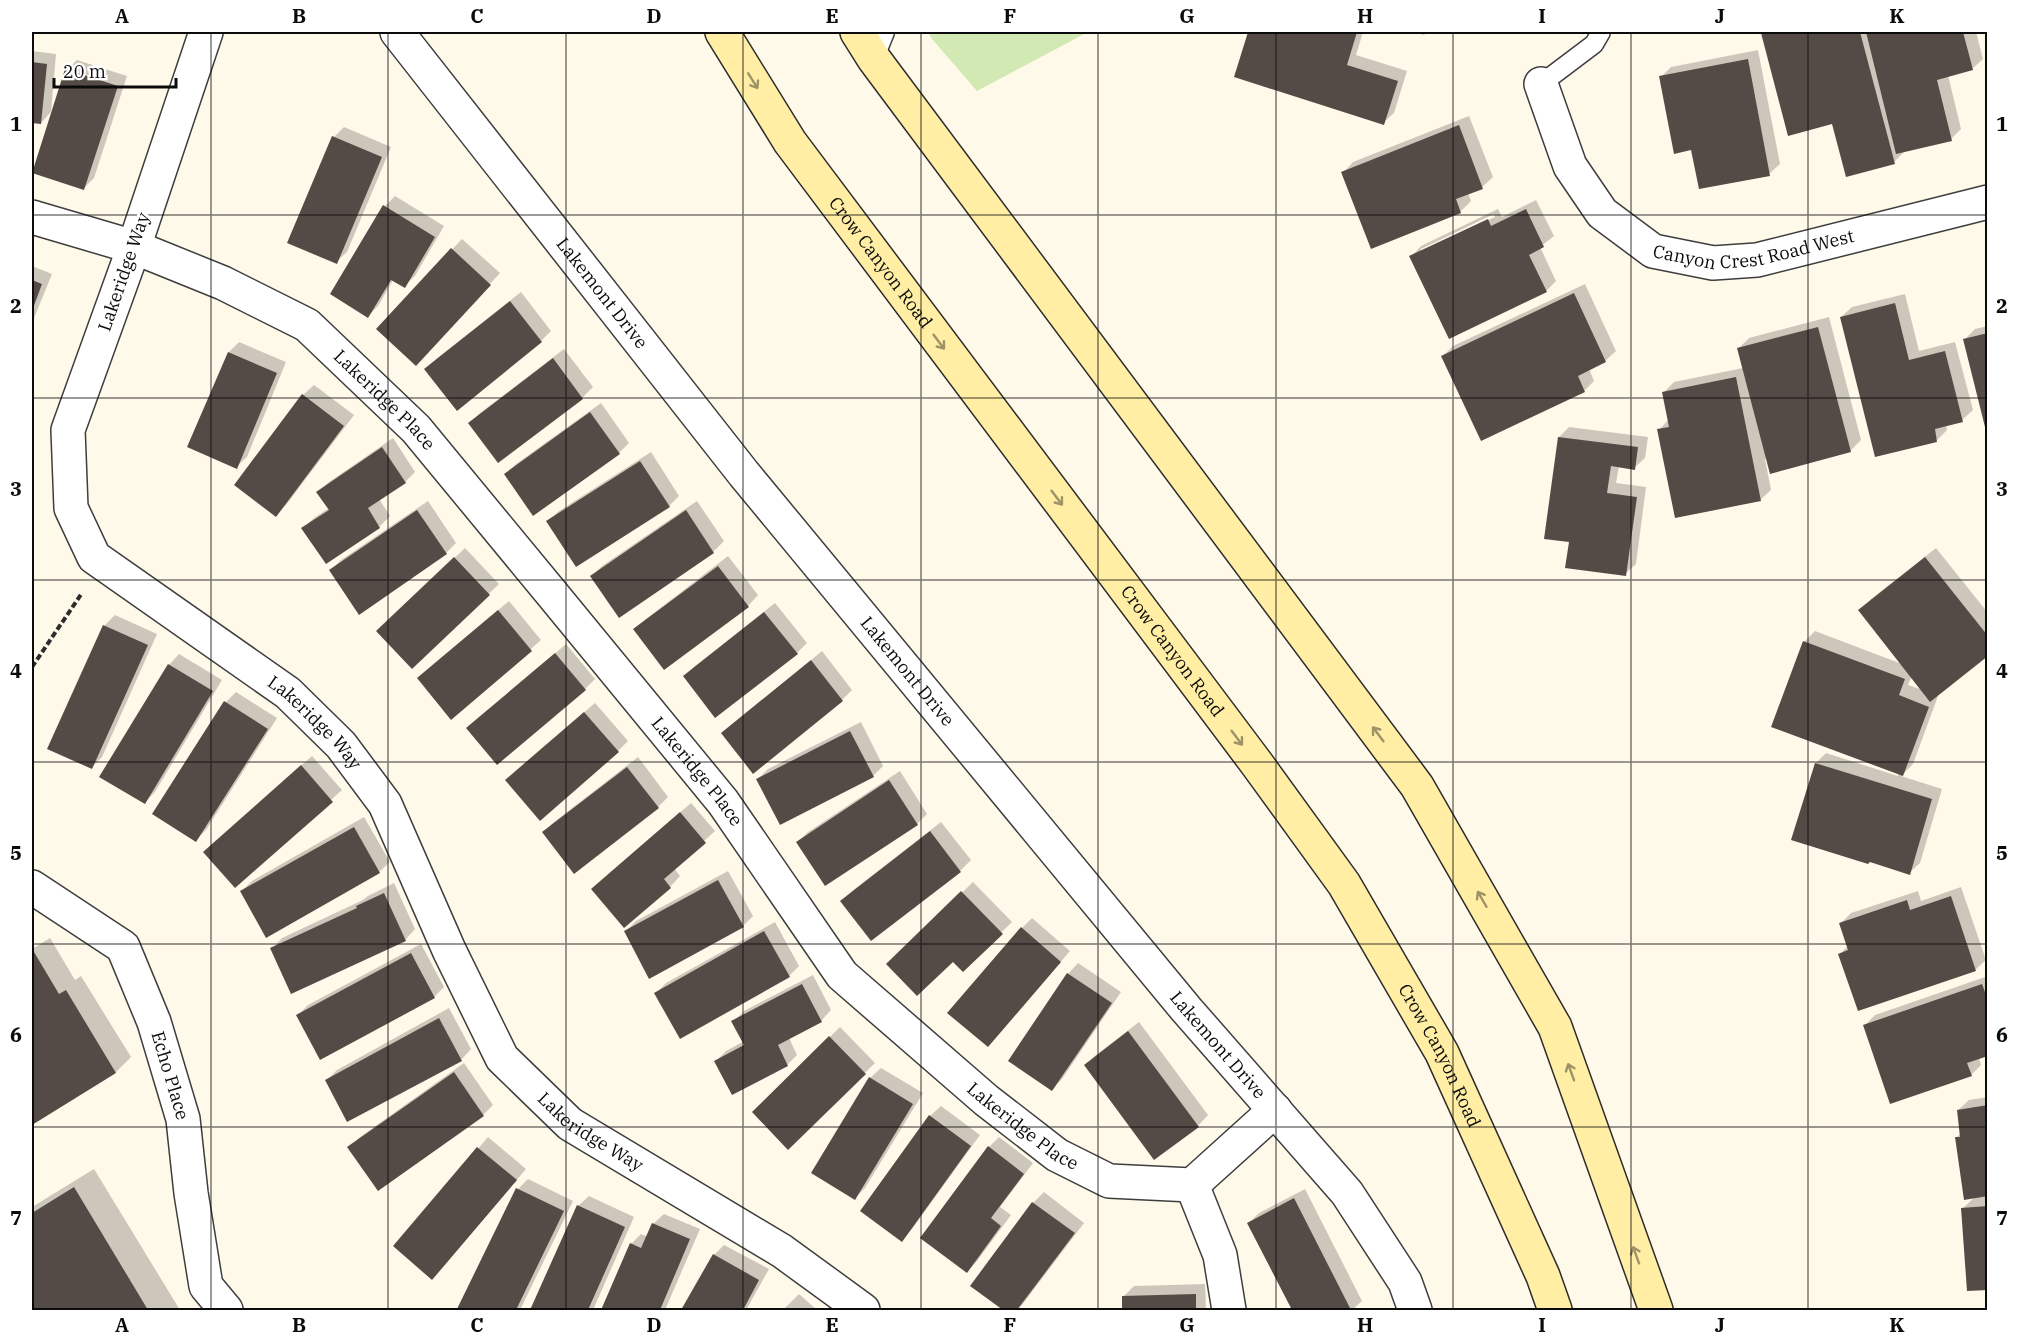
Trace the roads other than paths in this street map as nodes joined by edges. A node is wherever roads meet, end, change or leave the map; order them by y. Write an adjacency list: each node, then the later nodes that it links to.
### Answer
1 (206, 32): 10 (street, Lakeridge Way)
2 (397, 32): 12 (street, Lakemont Drive)
3 (722, 32): 18 (main road, Crow Canyon Road, one-way to 18)
4 (857, 32): 6 (main road)
5 (1601, 32): 7 (lane)
6 (879, 45): 19 (main road, one-way to 6)
7 (1541, 84): 8 (street, Canyon Crest Road West)
8 (1988, 202)
9 (32, 217): 10 (street, Lakeridge Place)
10 (134, 247): 13 (street, Lakeridge Place); 15 (street, Lakeridge Way)
11 (32, 886): 14 (street, Echo Place)
12 (1275, 1110): 13 (street); 17 (street, Lakemont Drive)
13 (1192, 1185): 16 (street)
14 (226, 1311)
15 (863, 1311)
16 (1229, 1311)
17 (1414, 1311)
18 (1555, 1311)
19 (1656, 1311)

